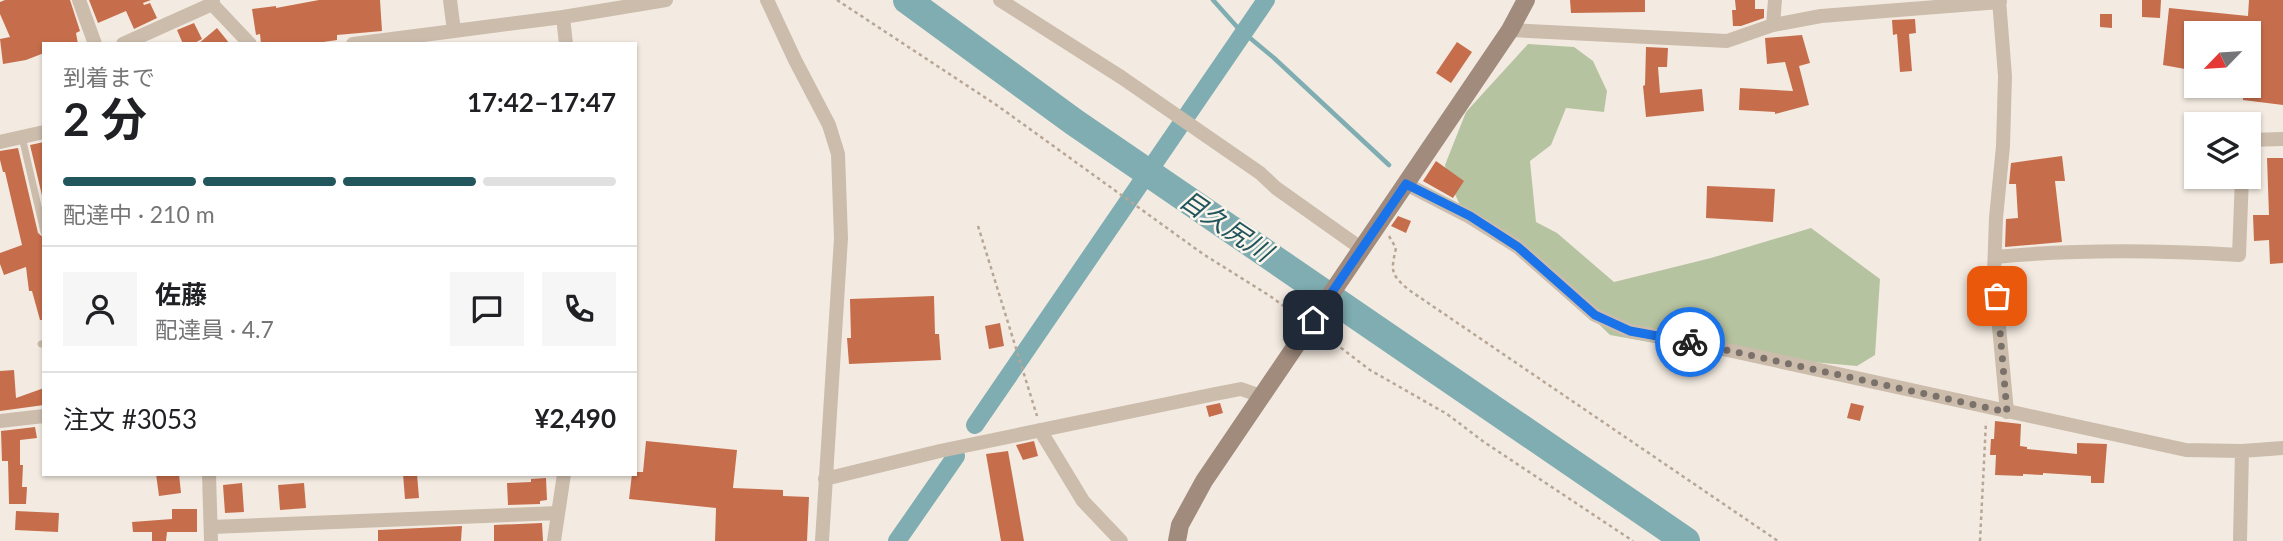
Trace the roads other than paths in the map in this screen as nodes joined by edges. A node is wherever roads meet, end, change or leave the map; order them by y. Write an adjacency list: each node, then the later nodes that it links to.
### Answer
1 (79, 0): 14 (street)
2 (450, 0): 13 (street)
3 (666, 0): 10 (street)
4 (767, 0): 38 (street)
5 (1000, 0): 27 (street)
6 (1526, 0): 12 (street)
7 (1775, 0): 11 (street)
8 (1999, 1): 11 (street); 28 (street)
9 (212, 2): 15 (street); 16 (street)
10 (563, 16): 13 (street); 18 (street)
11 (1773, 25): 12 (street)
12 (1510, 30): 24 (street)
13 (454, 31): 17 (street)
14 (94, 42)
15 (127, 42)
16 (248, 42)
17 (362, 42)
18 (566, 42)
19 (42, 132): 20 (street)
20 (22, 136): 23 (street); 26 (lane)
21 (2283, 139): 22 (street)
22 (2261, 140)
23 (0, 142)
24 (1406, 184): 27 (street); 30 (street)
25 (2242, 189): 28 (street)
26 (42, 223)
27 (1361, 251): 29 (street)
28 (1995, 257): 30 (street)
29 (1261, 396): 33 (street); 44 (street)
30 (2007, 412): 35 (street)
31 (42, 416): 32 (street)
32 (0, 421)
33 (1040, 430): 38 (street); 43 (street)
34 (2283, 448): 35 (street)
35 (2242, 451): 45 (street)
36 (209, 476): 40 (street)
37 (564, 476): 39 (street)
38 (825, 479): 42 (street)
39 (558, 513): 40 (street); 41 (street)
40 (211, 534)
41 (554, 541)
42 (822, 541)
43 (1121, 541)
44 (1177, 541)
45 (2240, 541)

